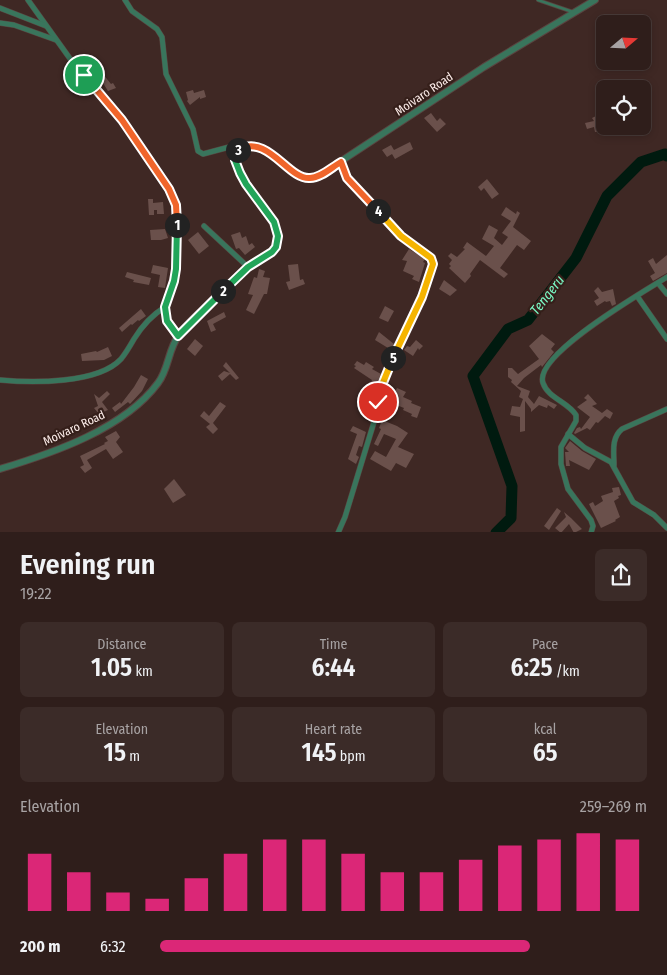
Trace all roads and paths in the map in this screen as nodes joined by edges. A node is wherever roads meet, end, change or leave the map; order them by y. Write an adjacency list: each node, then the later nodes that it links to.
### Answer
1 (28, 0): 8 (street)
2 (125, 0): 11 (street)
3 (538, 0): 6 (lane)
4 (595, 0): 6 (street, Moivaro Road)
5 (0, 8): 8 (street)
6 (575, 12): 13 (street, Moivaro Road)
7 (0, 24): 9 (street)
8 (46, 26): 9 (street)
9 (56, 41): 20 (street)
10 (258, 148): 11 (street); 12 (street)
11 (241, 149): 15 (street, Moivaro Road)
12 (265, 151): 13 (street, Moivaro Road)
13 (341, 162): 29 (street)
14 (204, 226): 15 (street)
15 (248, 267): 21 (street, Moivaro Road)
16 (667, 277): 17 (street)
17 (658, 283): 18 (street); 19 (street)
18 (667, 294)
19 (637, 296): 22 (street); 25 (street)
20 (165, 307): 21 (street); 23 (street)
21 (178, 336): 27 (street, Moivaro Road)
22 (667, 339)
23 (0, 380)
24 (667, 409): 26 (street)
25 (568, 434): 26 (street); 30 (street)
26 (614, 466): 28 (street)
27 (0, 468)
28 (667, 528)
29 (338, 532)
30 (591, 532)

